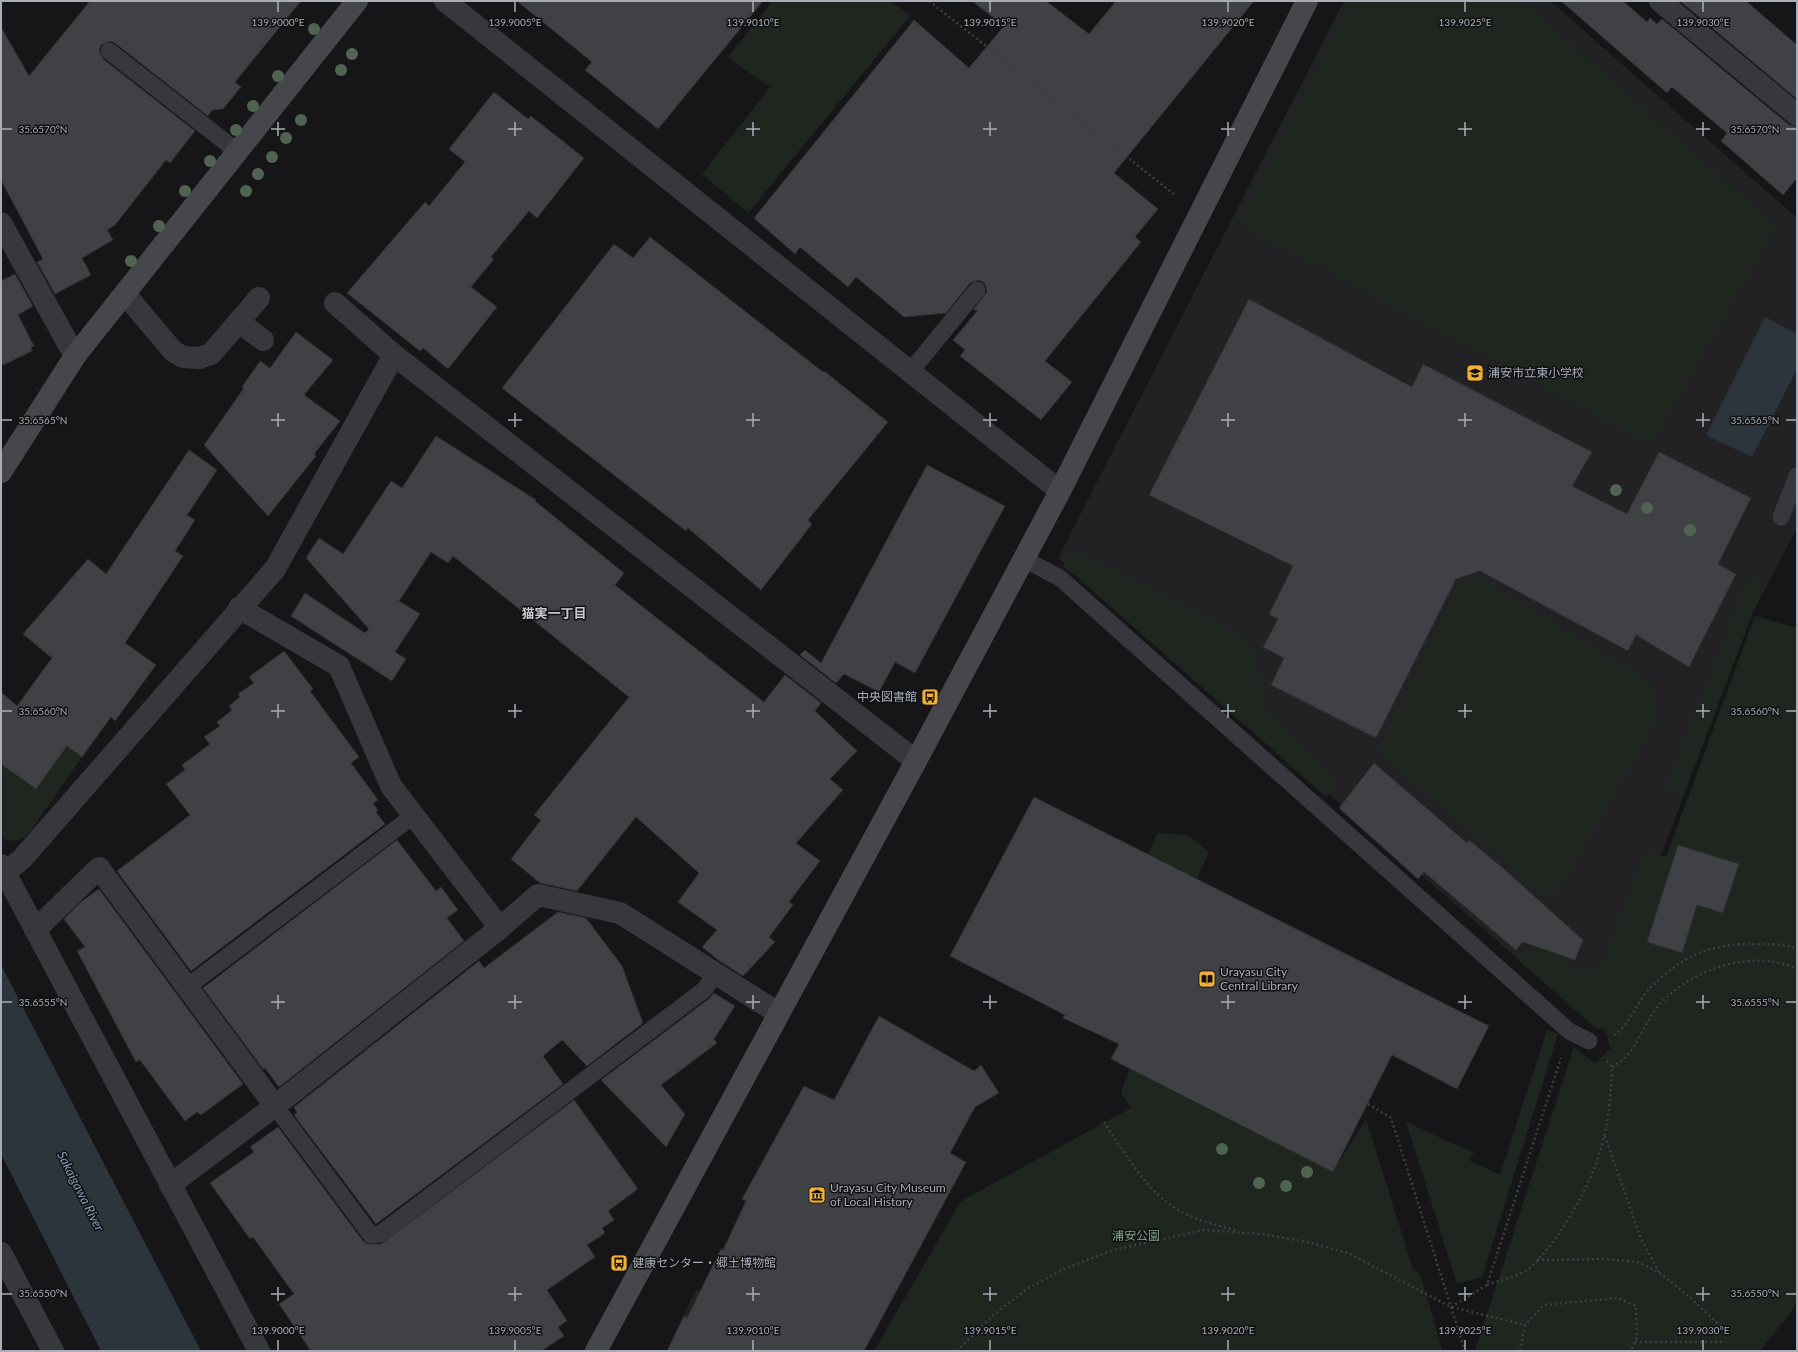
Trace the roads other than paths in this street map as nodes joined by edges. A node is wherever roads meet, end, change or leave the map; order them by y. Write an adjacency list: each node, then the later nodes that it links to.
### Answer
1 (357, 1): 7 (street)
2 (444, 1): 17 (street)
3 (1307, 1): 20 (street)
4 (1660, 1): 6 (street)
5 (109, 51): 7 (lane)
6 (1797, 115)
7 (238, 152): 10 (street)
8 (1, 223): 16 (street)
9 (977, 290): 17 (lane)
10 (126, 294): 13 (street); 16 (street)
11 (259, 298): 13 (street)
12 (336, 303): 15 (street)
13 (239, 322): 14 (street)
14 (263, 340)
15 (394, 355): 23 (street); 24 (street)
16 (75, 356): 18 (street)
17 (910, 372): 20 (street)
18 (1, 472)
19 (1797, 476): 21 (lane)
20 (1060, 491): 22 (street)
21 (1780, 517)
22 (1024, 559): 24 (street); 32 (lane)
23 (239, 608): 25 (street); 26 (street)
24 (916, 761): 31 (street)
25 (413, 816): 27 (street); 30 (lane)
26 (3, 868): 28 (street)
27 (500, 928): 29 (street); 33 (street)
28 (35, 930): 30 (street); 34 (street)
29 (716, 974): 31 (street); 33 (lane)
30 (187, 987): 33 (street)
31 (778, 1014): 38 (street)
32 (1589, 1041)
33 (275, 1106): 34 (street)
34 (170, 1185): 37 (street)
35 (1, 1253): 36 (street)
36 (53, 1351)
37 (259, 1351)
38 (596, 1351)

